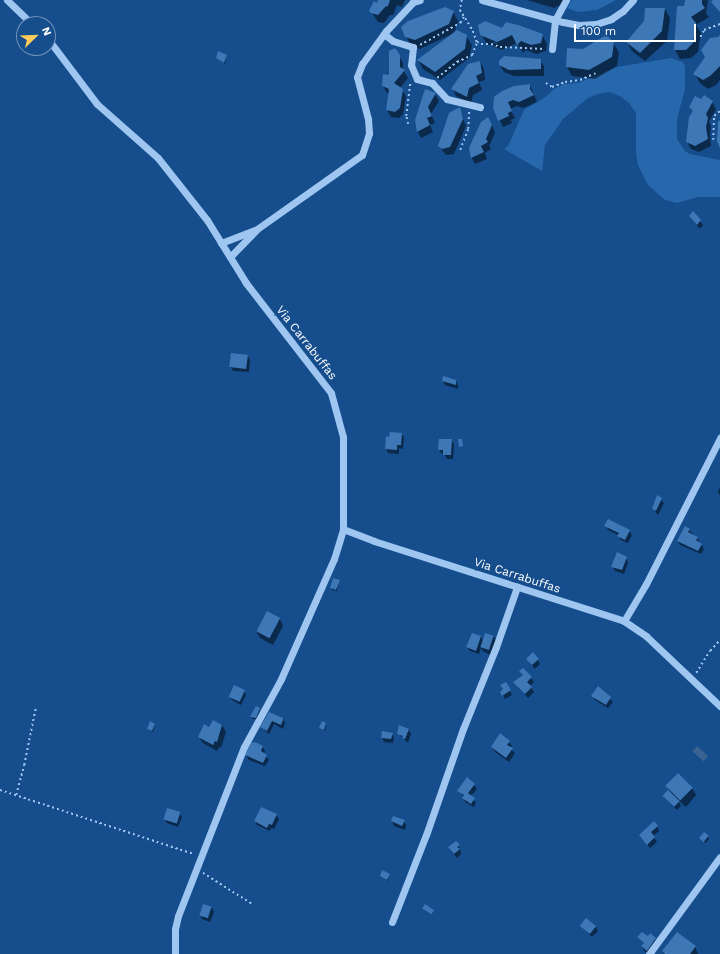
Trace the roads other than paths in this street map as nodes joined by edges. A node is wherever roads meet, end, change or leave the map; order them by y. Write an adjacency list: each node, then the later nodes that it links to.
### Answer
1 (7, 0): 6 (street)
2 (420, 0): 8 (street)
3 (482, 0): 7 (street)
4 (566, 0): 7 (street)
5 (633, 0): 7 (street)
6 (24, 16)
7 (555, 20): 9 (street)
8 (384, 34): 11 (street); 12 (street)
9 (552, 49)
10 (56, 50): 13 (street, Via Carrabuffas)
11 (480, 107)
12 (257, 229): 13 (street); 14 (street)
13 (221, 243): 14 (street, Via Carrabuffas)
14 (230, 257): 16 (street, Via Carrabuffas)
15 (720, 438): 18 (street)
16 (343, 529): 17 (street, Via Carrabuffas); 22 (street)
17 (517, 587): 18 (street, Via Carrabuffas); 21 (street)
18 (624, 621): 19 (street, Via Carrabuffas)
19 (720, 706)
20 (720, 857): 23 (street)
21 (392, 922)
22 (175, 954)
23 (649, 954)

